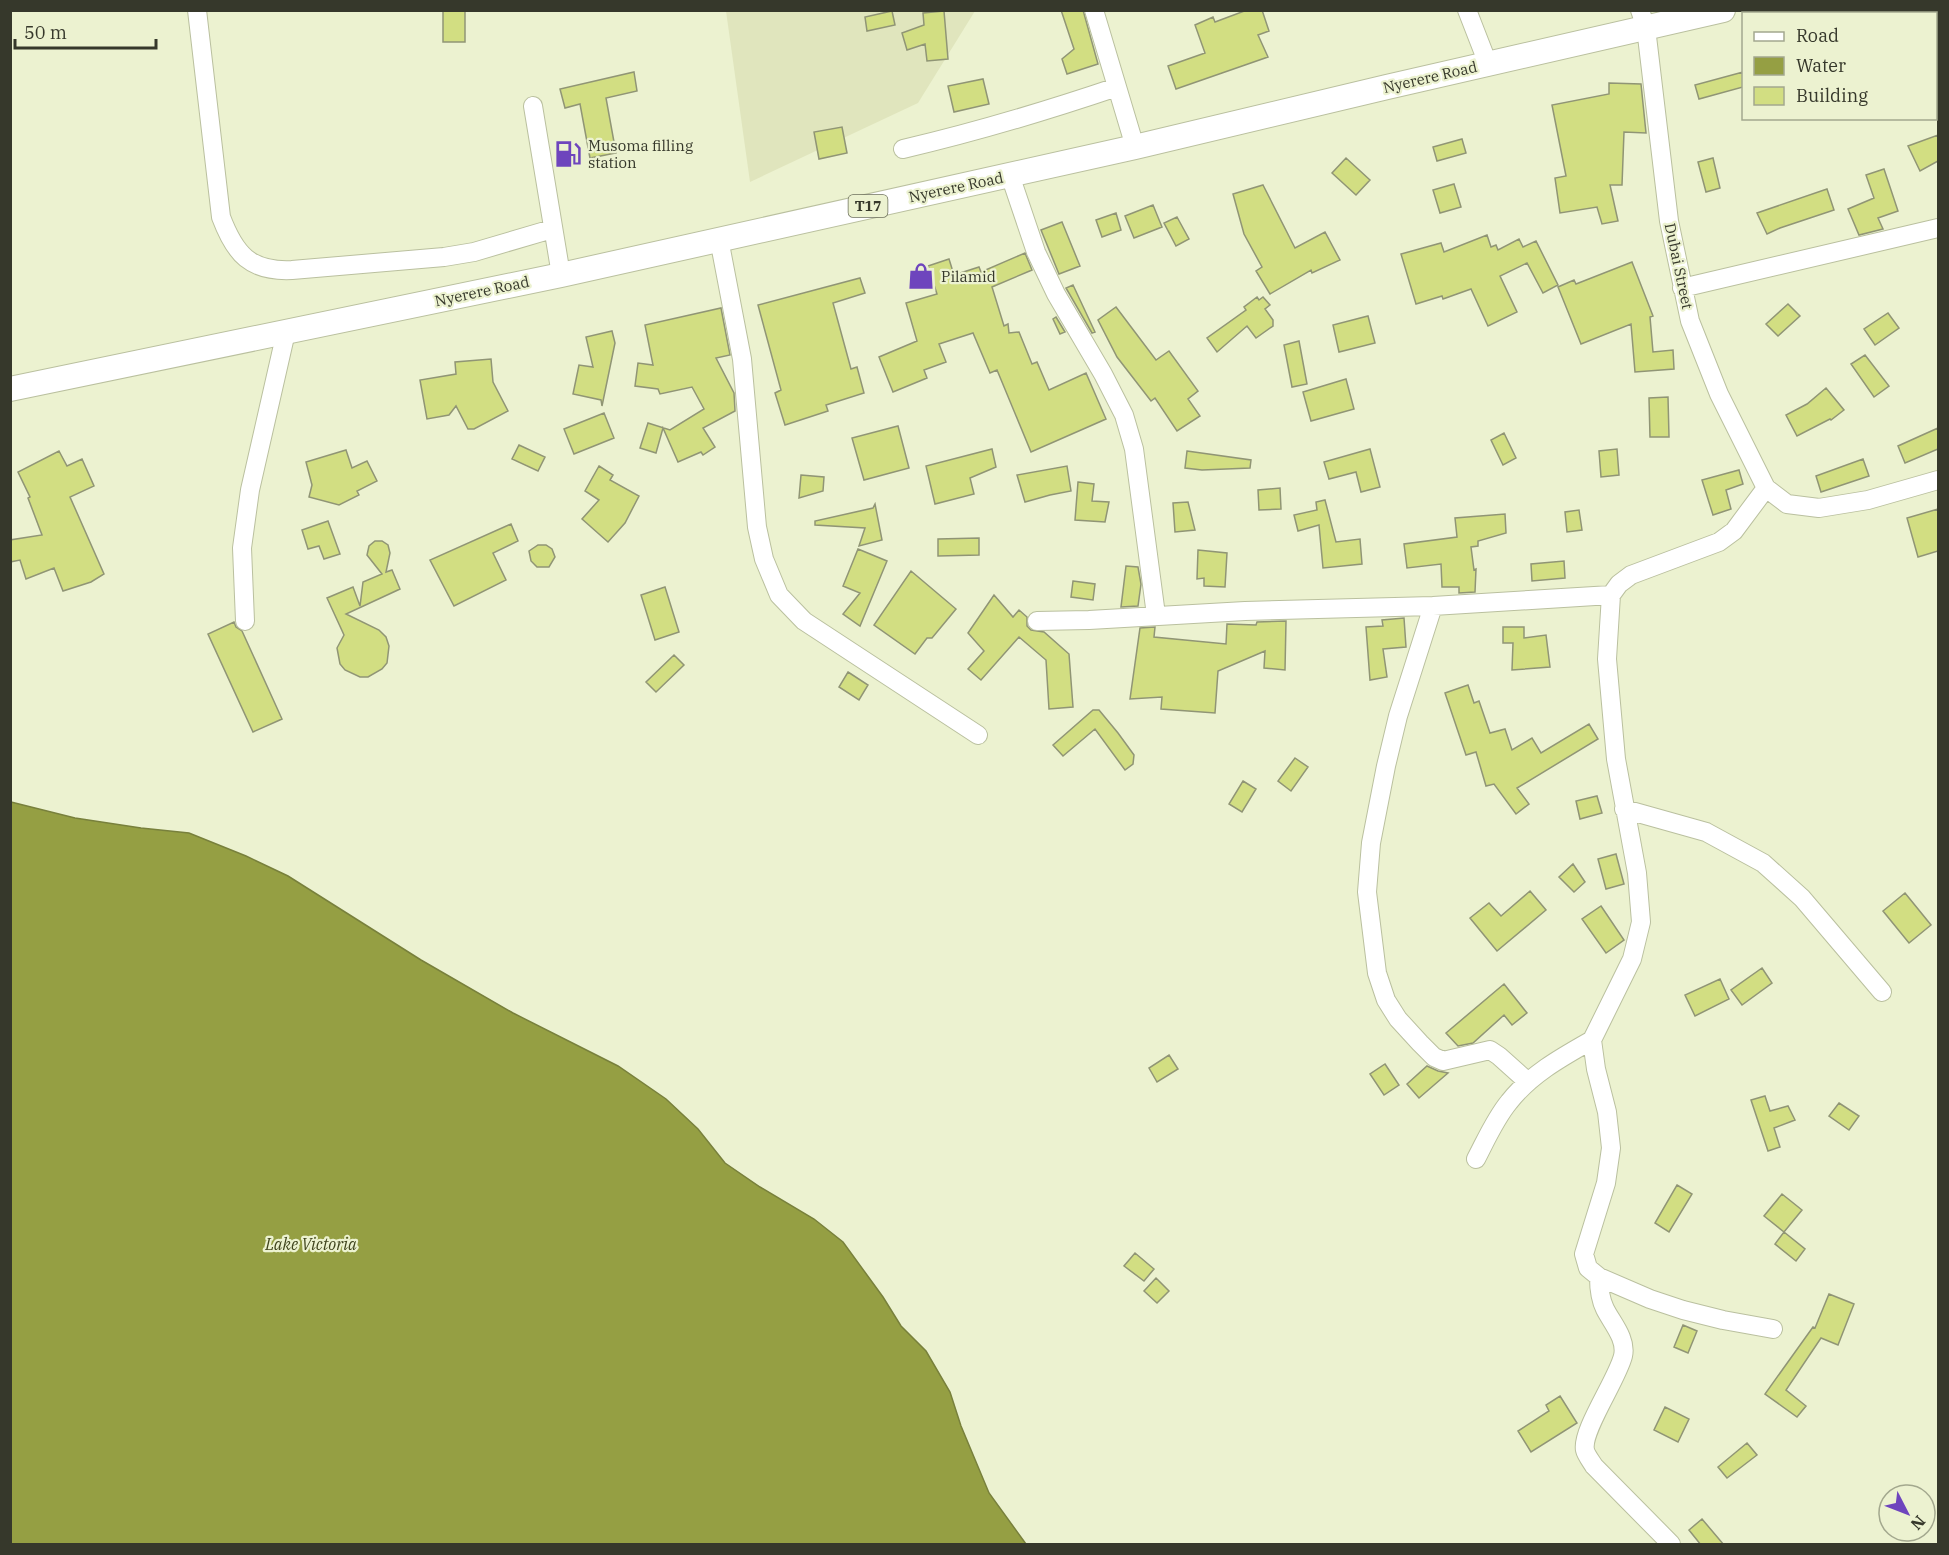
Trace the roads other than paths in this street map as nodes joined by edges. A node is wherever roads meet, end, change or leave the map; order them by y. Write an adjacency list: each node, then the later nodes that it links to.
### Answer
1 (197, 10): 13 (street)
2 (1095, 10): 7 (street)
3 (1467, 10): 6 (street)
4 (1723, 10): 5 (main road, Nyerere Road / T17)
5 (1643, 19): 6 (main road, Nyerere Road / T17); 16 (street, Dubai Street)
6 (1488, 64): 9 (main road, Nyerere Road / T17)
7 (1117, 87): 9 (street); 10 (street)
8 (533, 106): 13 (street)
9 (1135, 147): 11 (main road, Nyerere Road / T17)
10 (903, 149)
11 (1010, 175): 14 (main road, Nyerere Road / T17); 23 (street)
12 (1938, 228): 16 (street)
13 (552, 229): 15 (street)
14 (719, 239): 15 (main road, Nyerere Road / T17); 26 (street)
15 (561, 274): 17 (main road, Nyerere Road / T17)
16 (1682, 288): 20 (street, Dubai Street)
17 (286, 332): 18 (main road, Nyerere Road / T17); 24 (street)
18 (10, 389)
19 (1938, 480): 20 (street)
20 (1766, 488): 21 (street)
21 (1611, 595): 22 (street); 27 (street)
22 (1433, 606): 23 (street); 30 (street)
23 (1156, 615): 25 (street)
24 (245, 621)
25 (1037, 621)
26 (978, 735)
27 (1624, 809): 28 (street); 29 (street)
28 (1882, 992)
29 (1592, 1040): 30 (street); 32 (street)
30 (1528, 1082): 31 (street)
31 (1476, 1159)
32 (1599, 1277): 33 (street); 34 (street)
33 (1773, 1329)
34 (1671, 1545)

